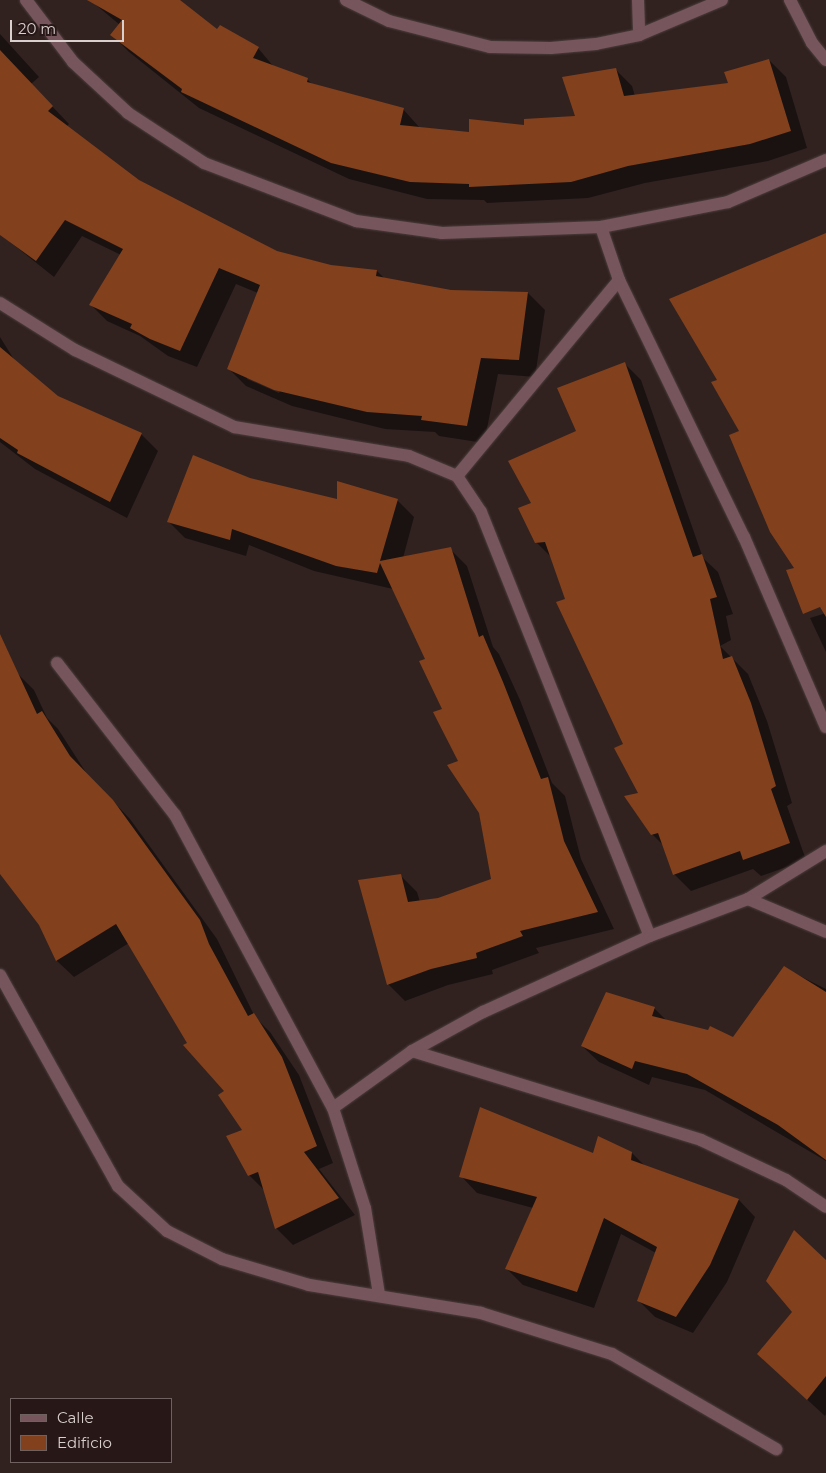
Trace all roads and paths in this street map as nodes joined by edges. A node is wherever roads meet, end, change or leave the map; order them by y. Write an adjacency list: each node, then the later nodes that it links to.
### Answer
1 (26, 0): 9 (street)
2 (346, 0): 6 (street)
3 (638, 0): 6 (street)
4 (722, 0): 6 (street)
5 (790, 0): 7 (street)
6 (639, 34)
7 (826, 60)
8 (826, 160): 9 (street)
9 (601, 227): 10 (street)
10 (620, 280): 12 (street); 14 (street)
11 (0, 303): 12 (street)
12 (457, 476): 18 (street)
13 (57, 663): 21 (street)
14 (826, 728)
15 (826, 850): 16 (street)
16 (748, 899): 17 (street); 18 (street)
17 (826, 932)
18 (650, 936): 20 (street)
19 (0, 975): 23 (street)
20 (412, 1051): 21 (street); 22 (street)
21 (333, 1108): 23 (street)
22 (826, 1207)
23 (379, 1294): 24 (street)
24 (776, 1448)

